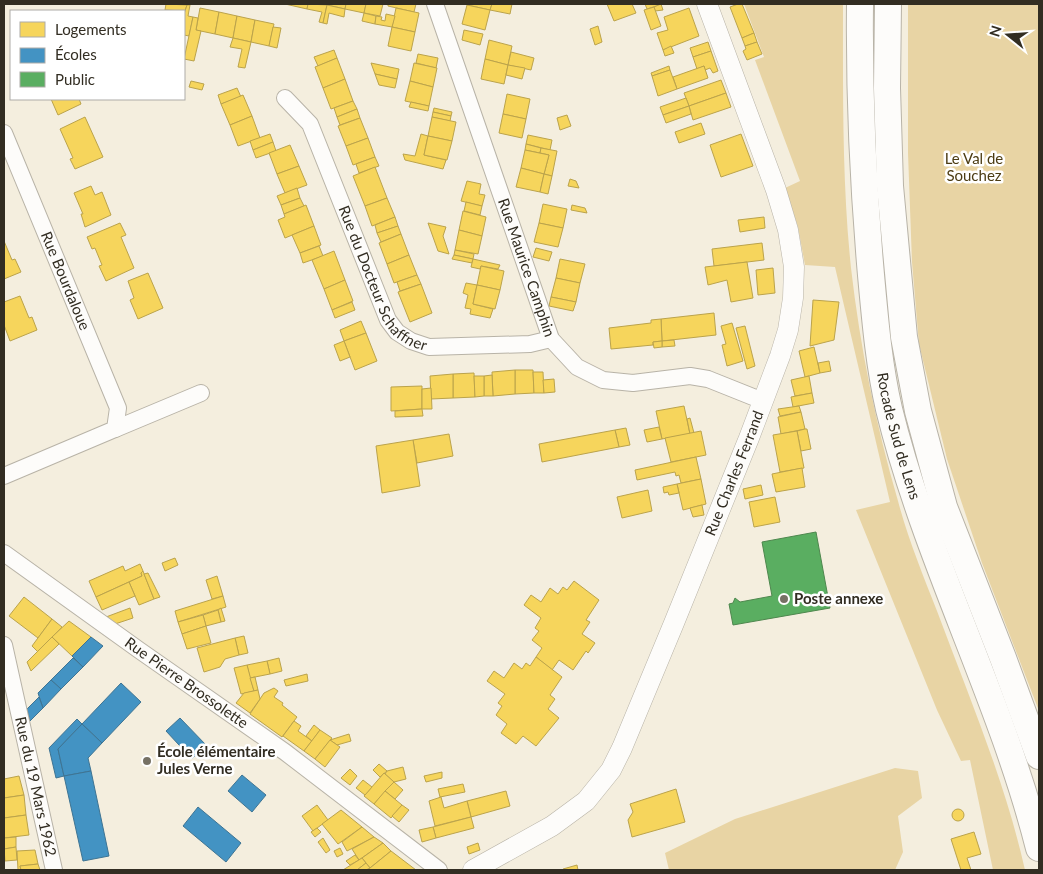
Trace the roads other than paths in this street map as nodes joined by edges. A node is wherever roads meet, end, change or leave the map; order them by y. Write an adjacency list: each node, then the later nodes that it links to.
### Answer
1 (435, 4): 7 (street, Rue Maurice Camphin)
2 (707, 4): 9 (street, Rue Charles Ferrand)
3 (860, 4): 15 (highway, Rocade Sud de Lens)
4 (888, 4): 14 (highway, Rocade Sud de Lens)
5 (285, 98): 7 (street, Rue du Docteur Schaffner)
6 (4, 134): 10 (street, Rue Bourdaloue)
7 (551, 340): 9 (street, Rue Maurice Camphin)
8 (201, 393): 10 (street)
9 (763, 401): 18 (street, Rue Charles Ferrand)
10 (115, 429): 11 (street)
11 (4, 476)
12 (4, 553): 17 (street, Rue Pierre Brossolette)
13 (4, 644): 16 (street, Rue du 19 Mars 1962)
14 (1039, 756)
15 (1039, 848)
16 (54, 870)
17 (439, 870)
18 (473, 870)

